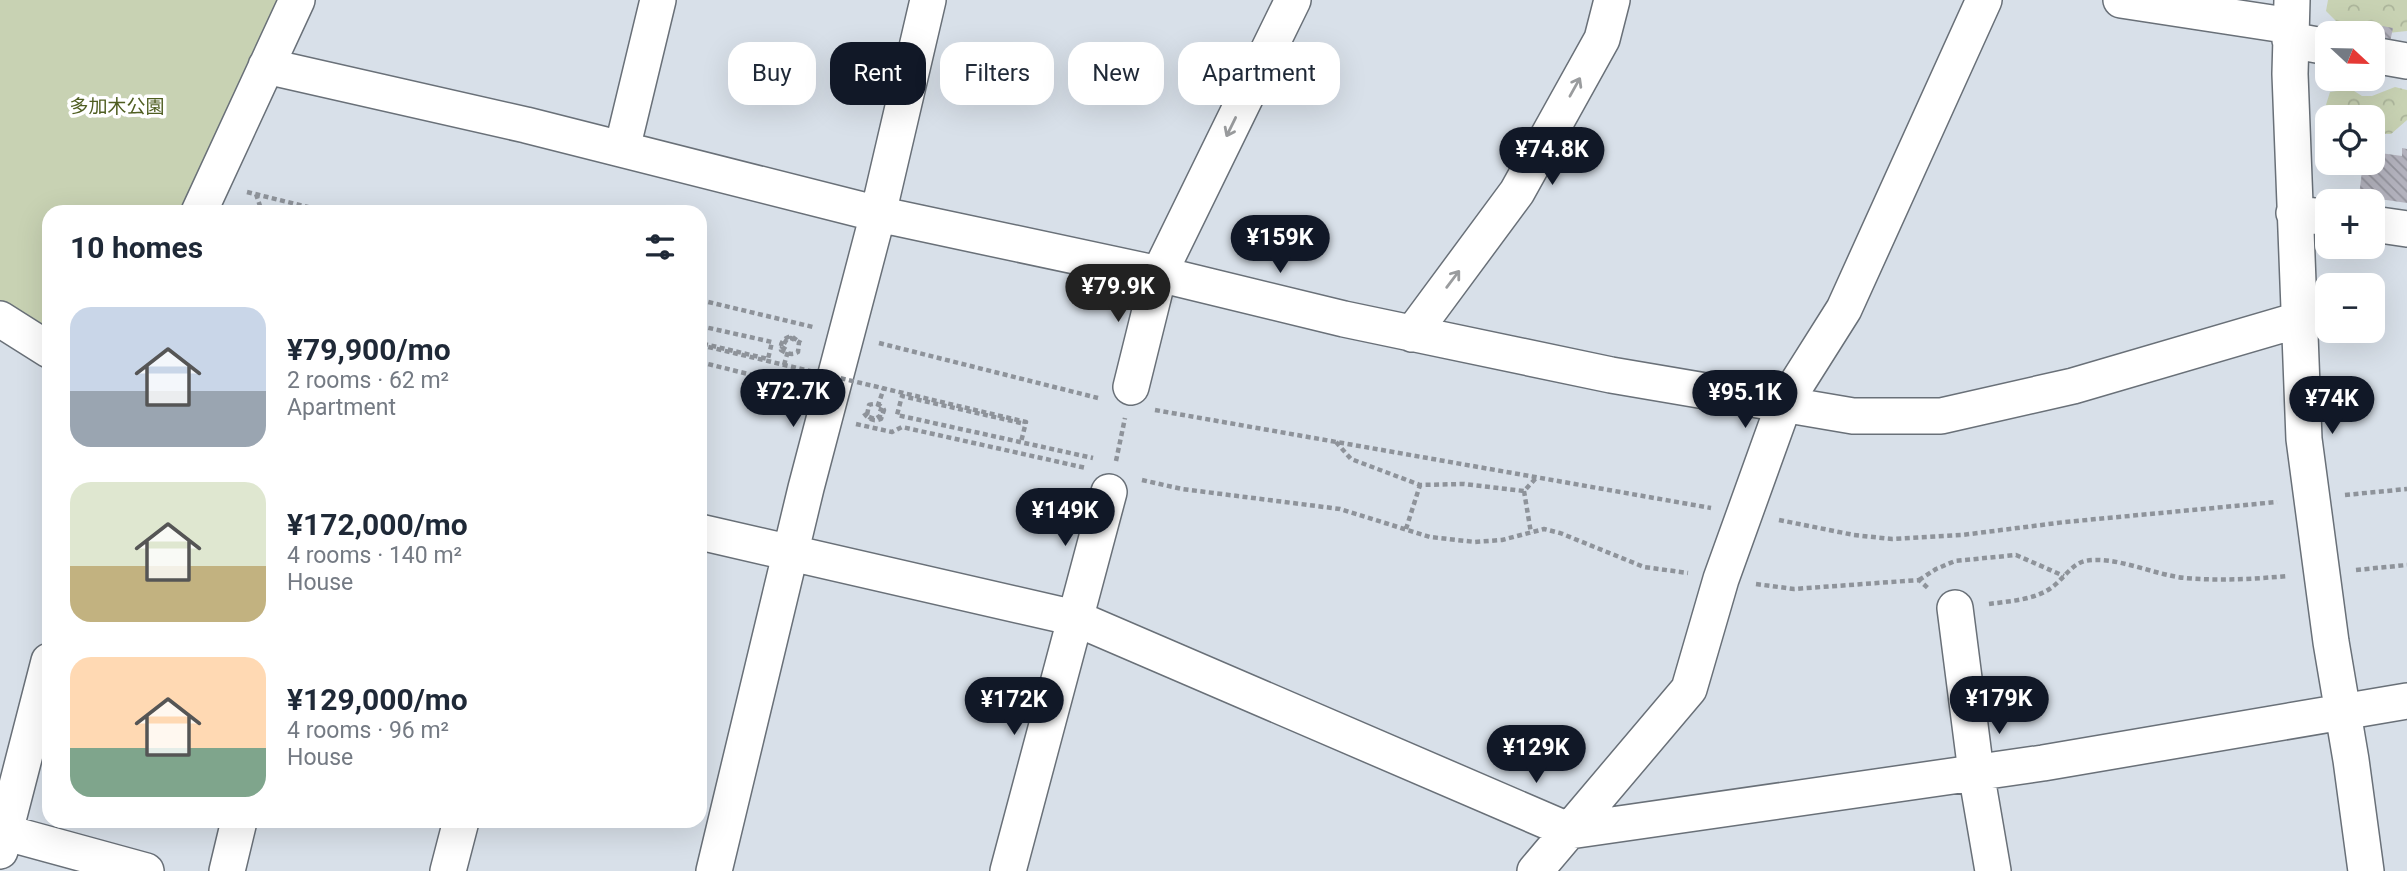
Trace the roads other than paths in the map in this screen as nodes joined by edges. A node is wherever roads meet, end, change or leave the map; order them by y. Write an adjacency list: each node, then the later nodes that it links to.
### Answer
1 (297, 0): 12 (street)
2 (658, 0): 13 (street)
3 (928, 0): 15 (street)
4 (1293, 0): 19 (street, one-way to 19)
5 (1612, 0): 22 (street, one-way to 5)
6 (1984, 0): 25 (street)
7 (2121, 0): 8 (street)
8 (2291, 22): 9 (street); 16 (street)
9 (2315, 38)
10 (2385, 57): 11 (street)
11 (2407, 61)
12 (266, 66): 13 (street); 14 (street)
13 (622, 149): 15 (street)
14 (205, 198)
15 (878, 214): 19 (street); 28 (street)
16 (2311, 215): 21 (street)
17 (2385, 226): 18 (street)
18 (2407, 229)
19 (1159, 274): 22 (street); 24 (street)
20 (0, 319): 23 (street)
21 (2298, 320): 25 (street); 33 (street)
22 (1412, 334): 25 (street)
23 (42, 346)
24 (1129, 396)
25 (1784, 404): 37 (street)
26 (1111, 483): 30 (street)
27 (707, 534): 28 (street)
28 (790, 553): 30 (street); 42 (street)
29 (1955, 608): 34 (street)
30 (1075, 618): 37 (street); 43 (street)
31 (42, 687): 38 (street)
32 (2407, 701): 33 (street)
33 (2344, 712): 34 (street); 46 (street)
34 (1976, 772): 37 (street); 45 (street)
35 (237, 828): 40 (street)
36 (459, 828): 41 (street)
37 (1570, 831): 44 (street)
38 (2, 838): 39 (street)
39 (146, 871)
40 (227, 871)
41 (448, 871)
42 (714, 871)
43 (1008, 871)
44 (1535, 871)
45 (1993, 871)
46 (2366, 871)

